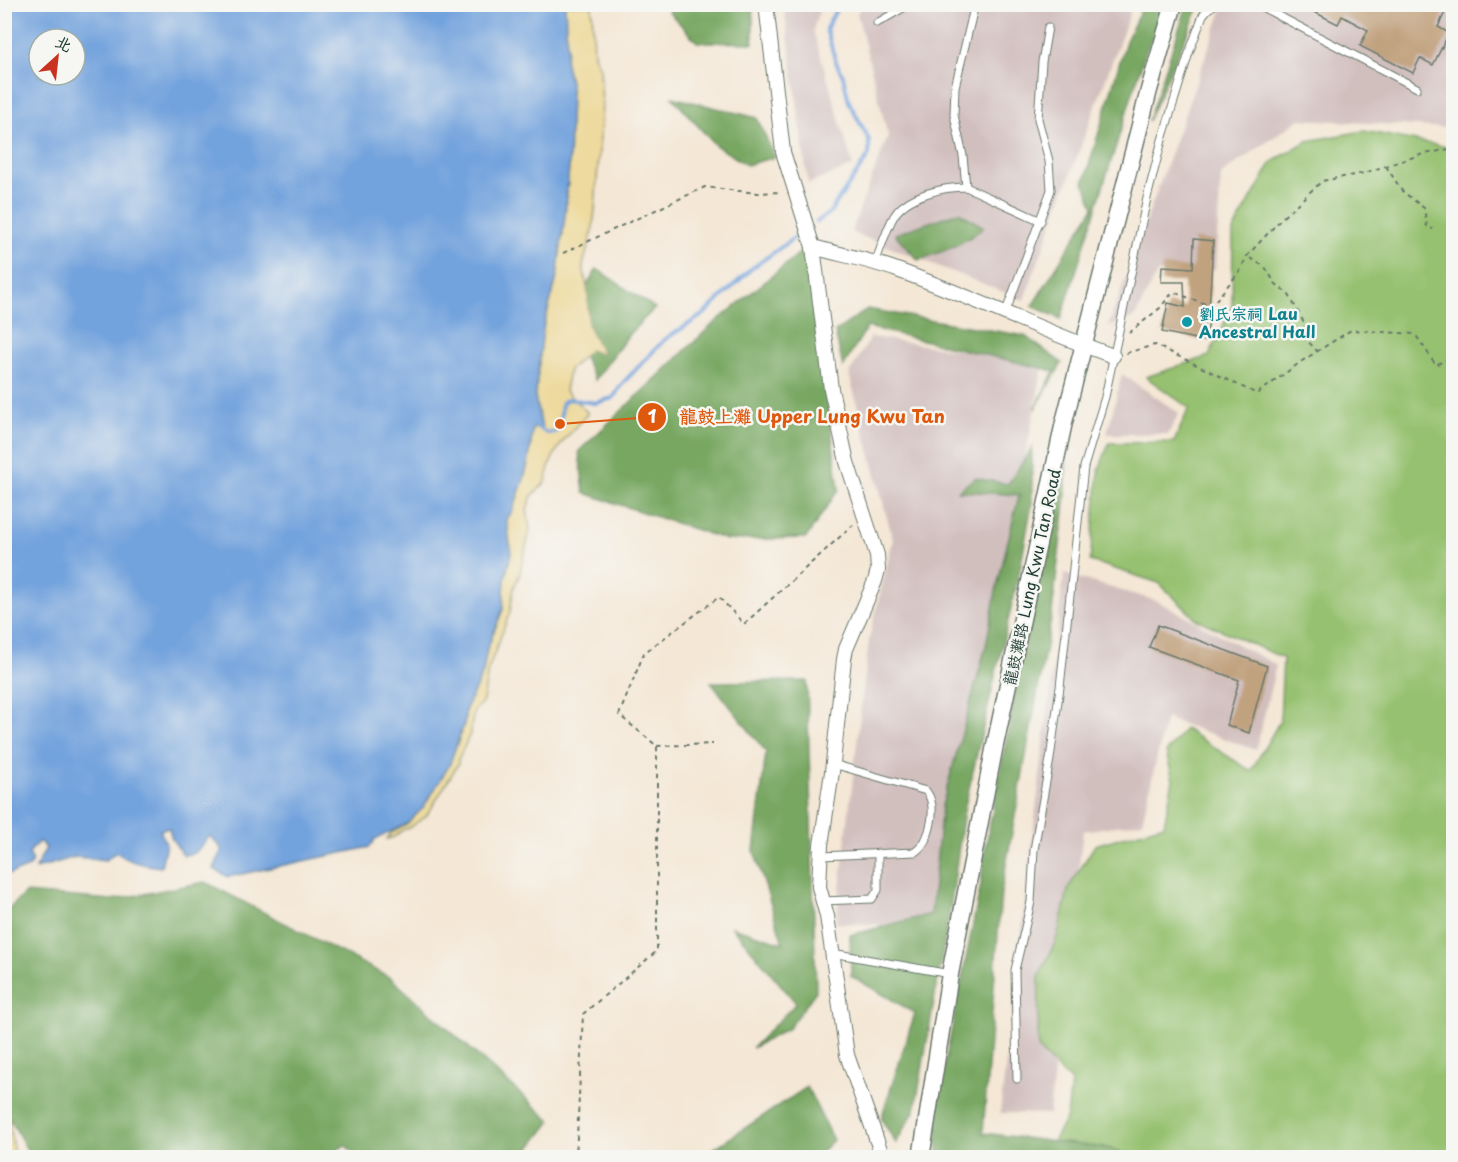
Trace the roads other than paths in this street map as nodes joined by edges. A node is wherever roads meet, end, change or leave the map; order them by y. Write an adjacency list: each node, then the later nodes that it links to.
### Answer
1 (766, 4): 12 (street)
2 (910, 4): 7 (lane)
3 (975, 4): 10 (lane)
4 (1174, 4): 15 (street, 龍鼓灘路 Lung Kwu Tan Road)
5 (1216, 4): 16 (lane)
6 (1256, 4): 9 (lane)
7 (877, 23)
8 (1048, 27): 11 (lane)
9 (1417, 88)
10 (966, 187): 11 (lane); 13 (lane)
11 (1041, 220): 14 (lane)
12 (813, 247): 13 (street); 17 (street)
13 (875, 264): 14 (street)
14 (1005, 314): 15 (street)
15 (1082, 345): 16 (street); 22 (street, 龍鼓灘路 Lung Kwu Tan Road)
16 (1113, 356): 23 (lane)
17 (833, 764): 18 (lane); 19 (street)
18 (879, 853): 19 (lane); 20 (lane)
19 (820, 856): 20 (street)
20 (823, 902): 21 (street)
21 (832, 952): 22 (lane); 24 (street)
22 (950, 974): 25 (street, 龍鼓灘路 Lung Kwu Tan Road)
23 (1017, 1079)
24 (883, 1158)
25 (921, 1158)

